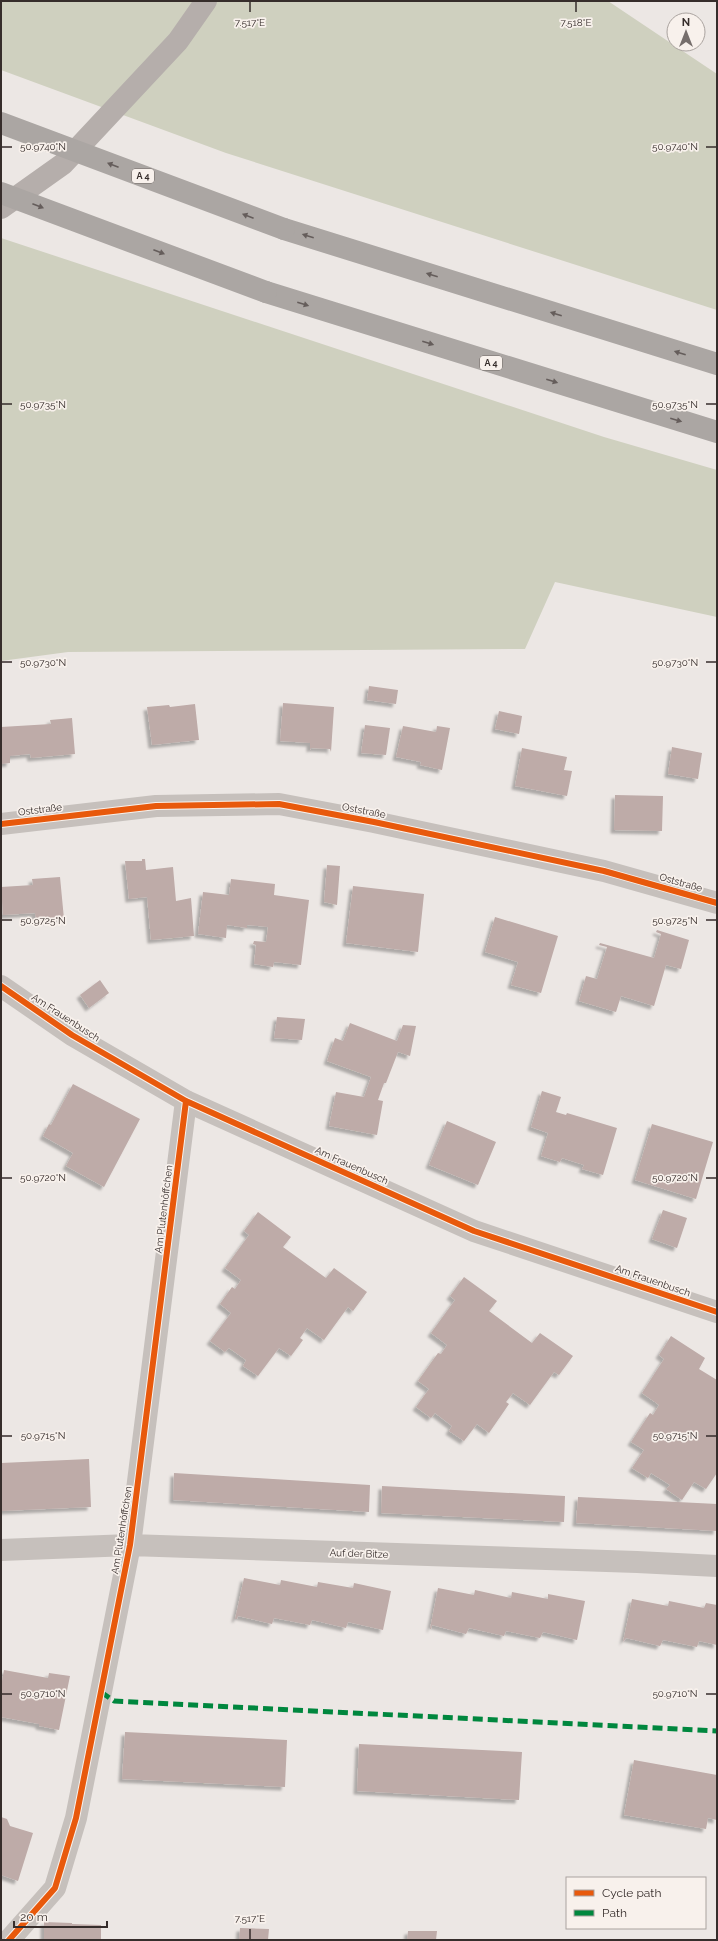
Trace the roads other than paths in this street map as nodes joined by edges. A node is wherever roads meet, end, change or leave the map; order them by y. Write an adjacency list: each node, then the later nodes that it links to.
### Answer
1 (206, 1): 4 (main road)
2 (1, 123): 5 (highway, A 4, one-way to 2, bridge)
3 (1, 193): 6 (highway, A 4, one-way to 6, bridge)
4 (1, 208)
5 (717, 364)
6 (717, 432)
7 (1, 824): 8 (street, Oststraße)
8 (717, 903)
9 (1, 986): 10 (street, Am Frauenbusch)
10 (186, 1101): 11 (street, Am Frauenbusch); 12 (street, Am Plutenhöffchen)
11 (717, 1312)
12 (130, 1545): 13 (street, Auf der Bitze); 14 (street, Auf der Bitze); 15 (street, Am Plutenhöffchen)
13 (1, 1550)
14 (717, 1566)
15 (9, 1940)

